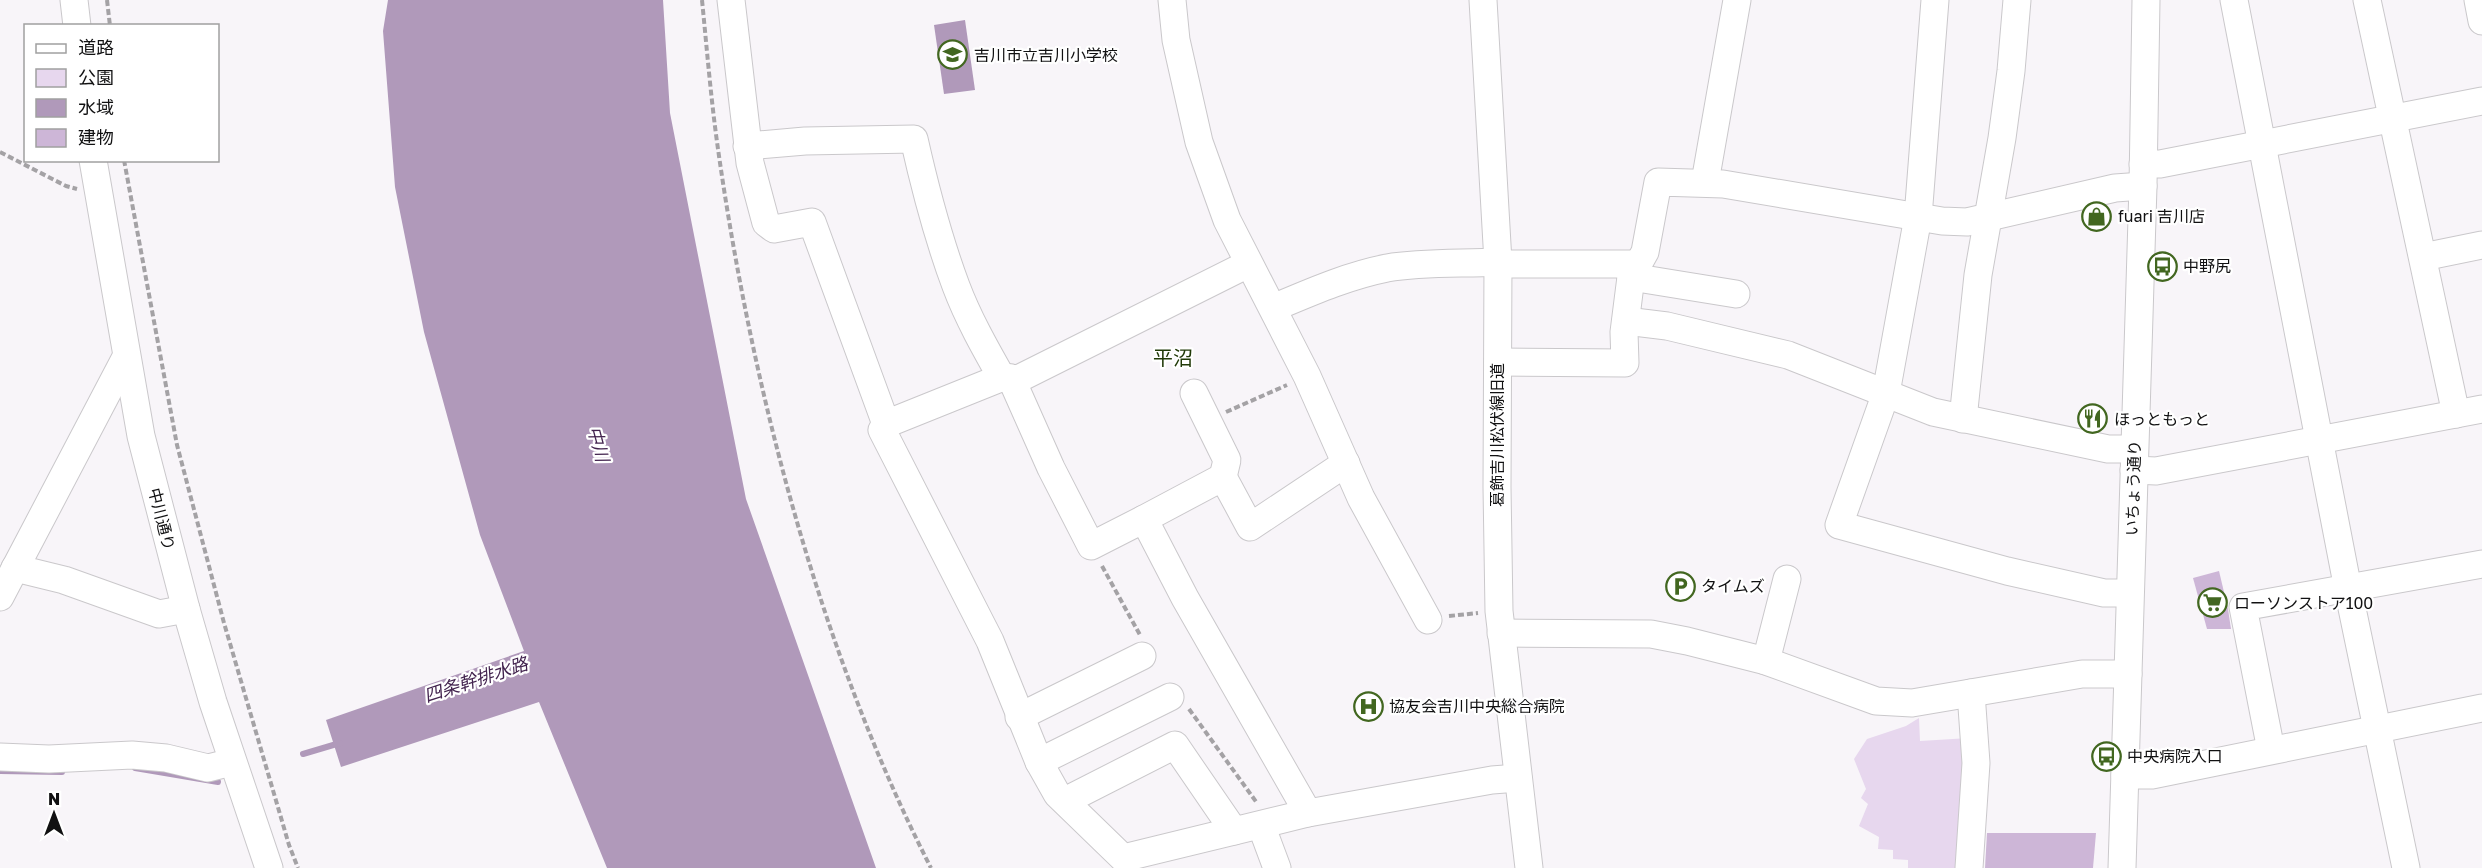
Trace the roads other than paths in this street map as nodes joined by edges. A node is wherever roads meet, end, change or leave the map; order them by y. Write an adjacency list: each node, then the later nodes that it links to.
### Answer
1 (75, 0): 13 (street)
2 (730, 0): 17 (street)
3 (1172, 0): 26 (street)
4 (1483, 0): 25 (street, 葛飾吉川松伏線旧道)
5 (1737, 0): 20 (street)
6 (1935, 0): 21 (street)
7 (2017, 0): 22 (street)
8 (2146, 0): 19 (street, いちょう通り)
9 (2234, 0): 16 (street)
10 (2367, 0): 15 (street)
11 (2478, 0): 12 (street)
12 (2482, 21)
13 (77, 24)
14 (2482, 101): 15 (street)
15 (2392, 119): 16 (street); 24 (street)
16 (2261, 144): 19 (street); 40 (street)
17 (747, 146): 33 (street); 39 (street)
18 (93, 162): 31 (street, 中川通り)
19 (2143, 175): 22 (street); 41 (street, いちょう通り)
20 (1705, 182): 21 (street); 27 (street)
21 (1918, 216): 22 (street); 35 (street)
22 (1988, 218): 38 (street)
23 (2482, 245): 24 (street)
24 (2422, 256): 37 (street)
25 (1498, 263): 27 (street); 29 (street); 32 (street, 葛飾吉川松伏線旧道)
26 (1248, 264): 29 (street); 33 (street)
27 (1634, 271): 28 (street); 30 (street)
28 (1736, 294)
29 (1274, 308): 42 (street)
30 (1626, 321): 32 (street); 35 (street)
31 (126, 357): 46 (street); 51 (street, 中川通り)
32 (1497, 362): 53 (street, 葛飾吉川松伏線旧道)
33 (1006, 378): 39 (street); 44 (street)
34 (1194, 393): 43 (street)
35 (1886, 393): 38 (street); 49 (street)
36 (2482, 410): 37 (street)
37 (2456, 414): 40 (street)
38 (1963, 419): 41 (street)
39 (886, 424): 60 (street)
40 (2319, 442): 41 (street); 48 (street)
41 (2134, 459): 49 (street, いちょう通り)
42 (1346, 463): 43 (street); 52 (street)
43 (1223, 477): 44 (street)
44 (1144, 519): 69 (street)
45 (2482, 564): 48 (street)
46 (15, 568): 50 (street); 51 (street)
47 (1787, 579): 55 (street)
48 (2348, 589): 61 (street); 62 (street)
49 (2129, 594): 56 (street, いちょう通り)
50 (0, 597)
51 (186, 609): 64 (street, 中川通り)
52 (1428, 620)
53 (1500, 622): 55 (street); 67 (street, 葛飾吉川松伏線旧道)
54 (1142, 656): 60 (street)
55 (1766, 661): 57 (street)
56 (2128, 674): 57 (street); 66 (street, いちょう通り)
57 (1971, 693): 76 (street)
58 (1170, 697): 65 (street)
59 (2482, 708): 61 (street)
60 (1019, 717): 65 (street)
61 (2378, 729): 62 (street); 78 (street)
62 (2271, 750): 66 (street)
63 (0, 757): 64 (street)
64 (232, 762): 73 (street, 中川通り)
65 (1039, 762): 68 (street)
66 (2125, 775): 77 (street, いちょう通り)
67 (1518, 778): 69 (street); 75 (street, 葛飾吉川松伏線旧道)
68 (1065, 801): 71 (street); 72 (street)
69 (1308, 813): 70 (street)
70 (1260, 825): 71 (street); 74 (street)
71 (1234, 831): 72 (street)
72 (1122, 863)
73 (270, 868)
74 (1277, 868)
75 (1529, 868)
76 (1969, 868)
77 (2122, 868)
78 (2406, 868)

